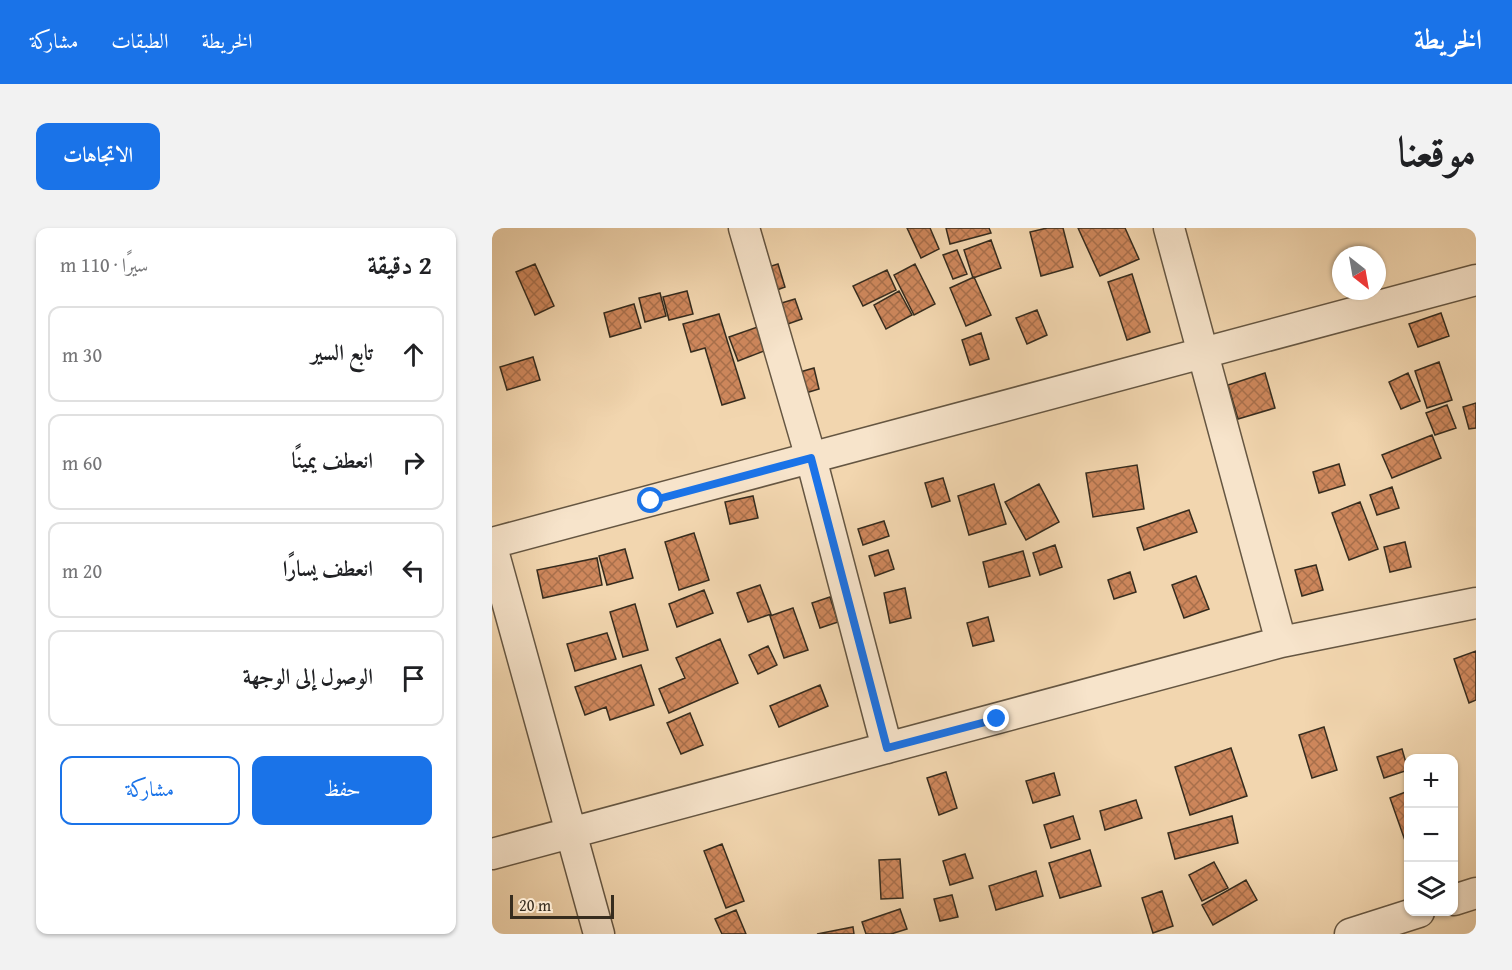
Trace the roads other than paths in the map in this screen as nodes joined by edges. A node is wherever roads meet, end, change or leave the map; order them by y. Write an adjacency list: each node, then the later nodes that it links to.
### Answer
1 (744, 228): 5 (street)
2 (1169, 228): 4 (street)
3 (1476, 280): 4 (street)
4 (1203, 353): 5 (street); 8 (street)
5 (811, 458): 6 (street); 9 (street)
6 (492, 545): 10 (street)
7 (1476, 603): 8 (street)
8 (1281, 642): 9 (street)
9 (887, 748): 10 (street)
10 (571, 833): 11 (street); 15 (street)
11 (492, 854)
12 (1476, 893): 13 (street)
13 (1458, 899)
14 (1406, 916): 16 (street)
15 (599, 934)
16 (1350, 934)

